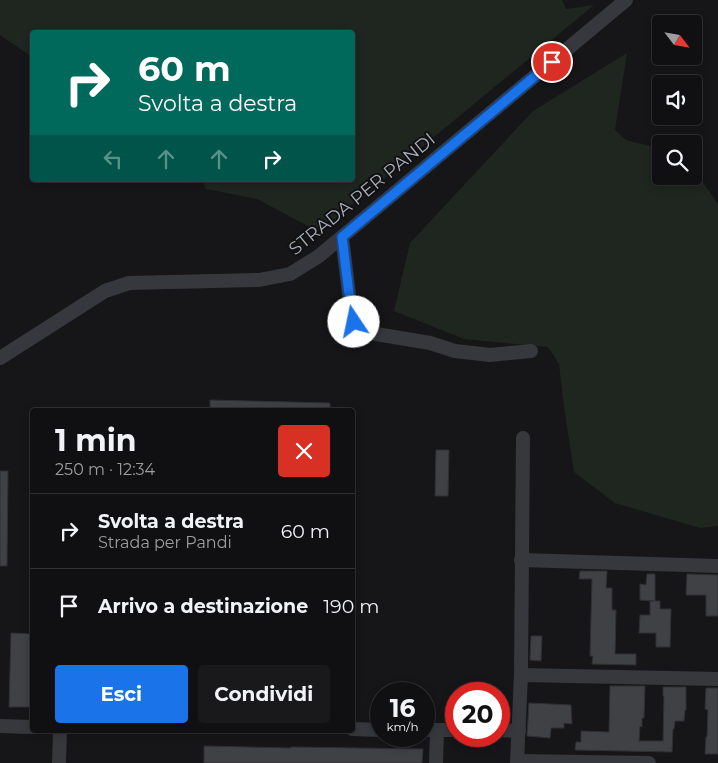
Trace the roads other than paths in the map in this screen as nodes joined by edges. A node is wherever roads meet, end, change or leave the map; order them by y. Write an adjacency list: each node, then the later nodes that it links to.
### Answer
1 (626, 0): 2 (street, STRADA PER PANDI)
2 (342, 237): 3 (street); 4 (street, STRADA PER PANDI)
3 (531, 351)
4 (0, 358)
5 (523, 438): 6 (street)
6 (521, 560): 7 (street); 8 (street)
7 (718, 566)
8 (521, 676): 9 (street); 15 (street)
9 (718, 679)
10 (0, 726): 11 (street)
11 (30, 727)
12 (355, 729): 13 (street)
13 (370, 730)
14 (510, 730): 15 (street)
15 (519, 730): 18 (street)
16 (60, 733): 19 (street)
17 (433, 747): 20 (street)
18 (517, 762): 21 (street)
19 (59, 763)
20 (436, 763)
21 (649, 763)

